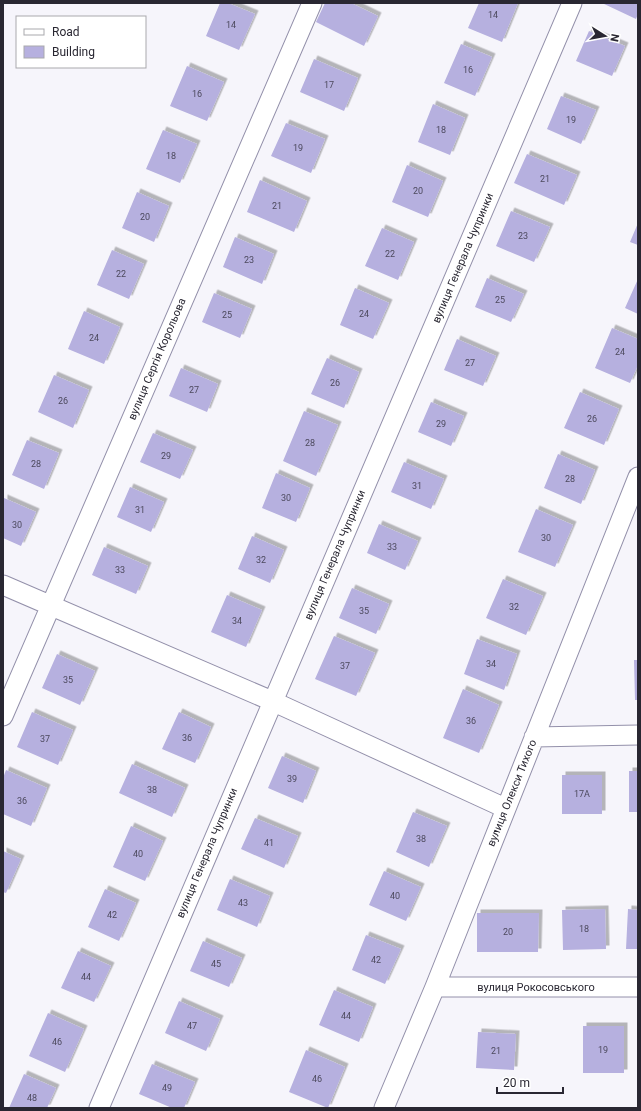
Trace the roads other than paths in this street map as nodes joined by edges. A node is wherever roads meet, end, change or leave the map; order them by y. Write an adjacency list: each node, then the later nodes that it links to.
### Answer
1 (312, 3): 6 (street, вулиця Сергія Корольова)
2 (572, 3): 7 (street, вулиця Генерала Чупринки)
3 (638, 477): 4 (street, вулиця Олекси Тихого)
4 (632, 506): 10 (street, вулиця Олекси Тихого)
5 (3, 585): 6 (street)
6 (50, 607): 7 (street); 8 (street, вулиця Сергія Корольова)
7 (272, 701): 11 (street); 14 (street, вулиця Генерала Чупринки)
8 (3, 716)
9 (638, 735): 10 (street)
10 (534, 737): 11 (street, вулиця Олекси Тихого)
11 (505, 808): 12 (street, вулиця Олекси Тихого)
12 (435, 987): 13 (street, вулиця Рокосовського); 15 (street, вулиця Олекси Тихого)
13 (638, 987)
14 (99, 1108)
15 (384, 1108)

